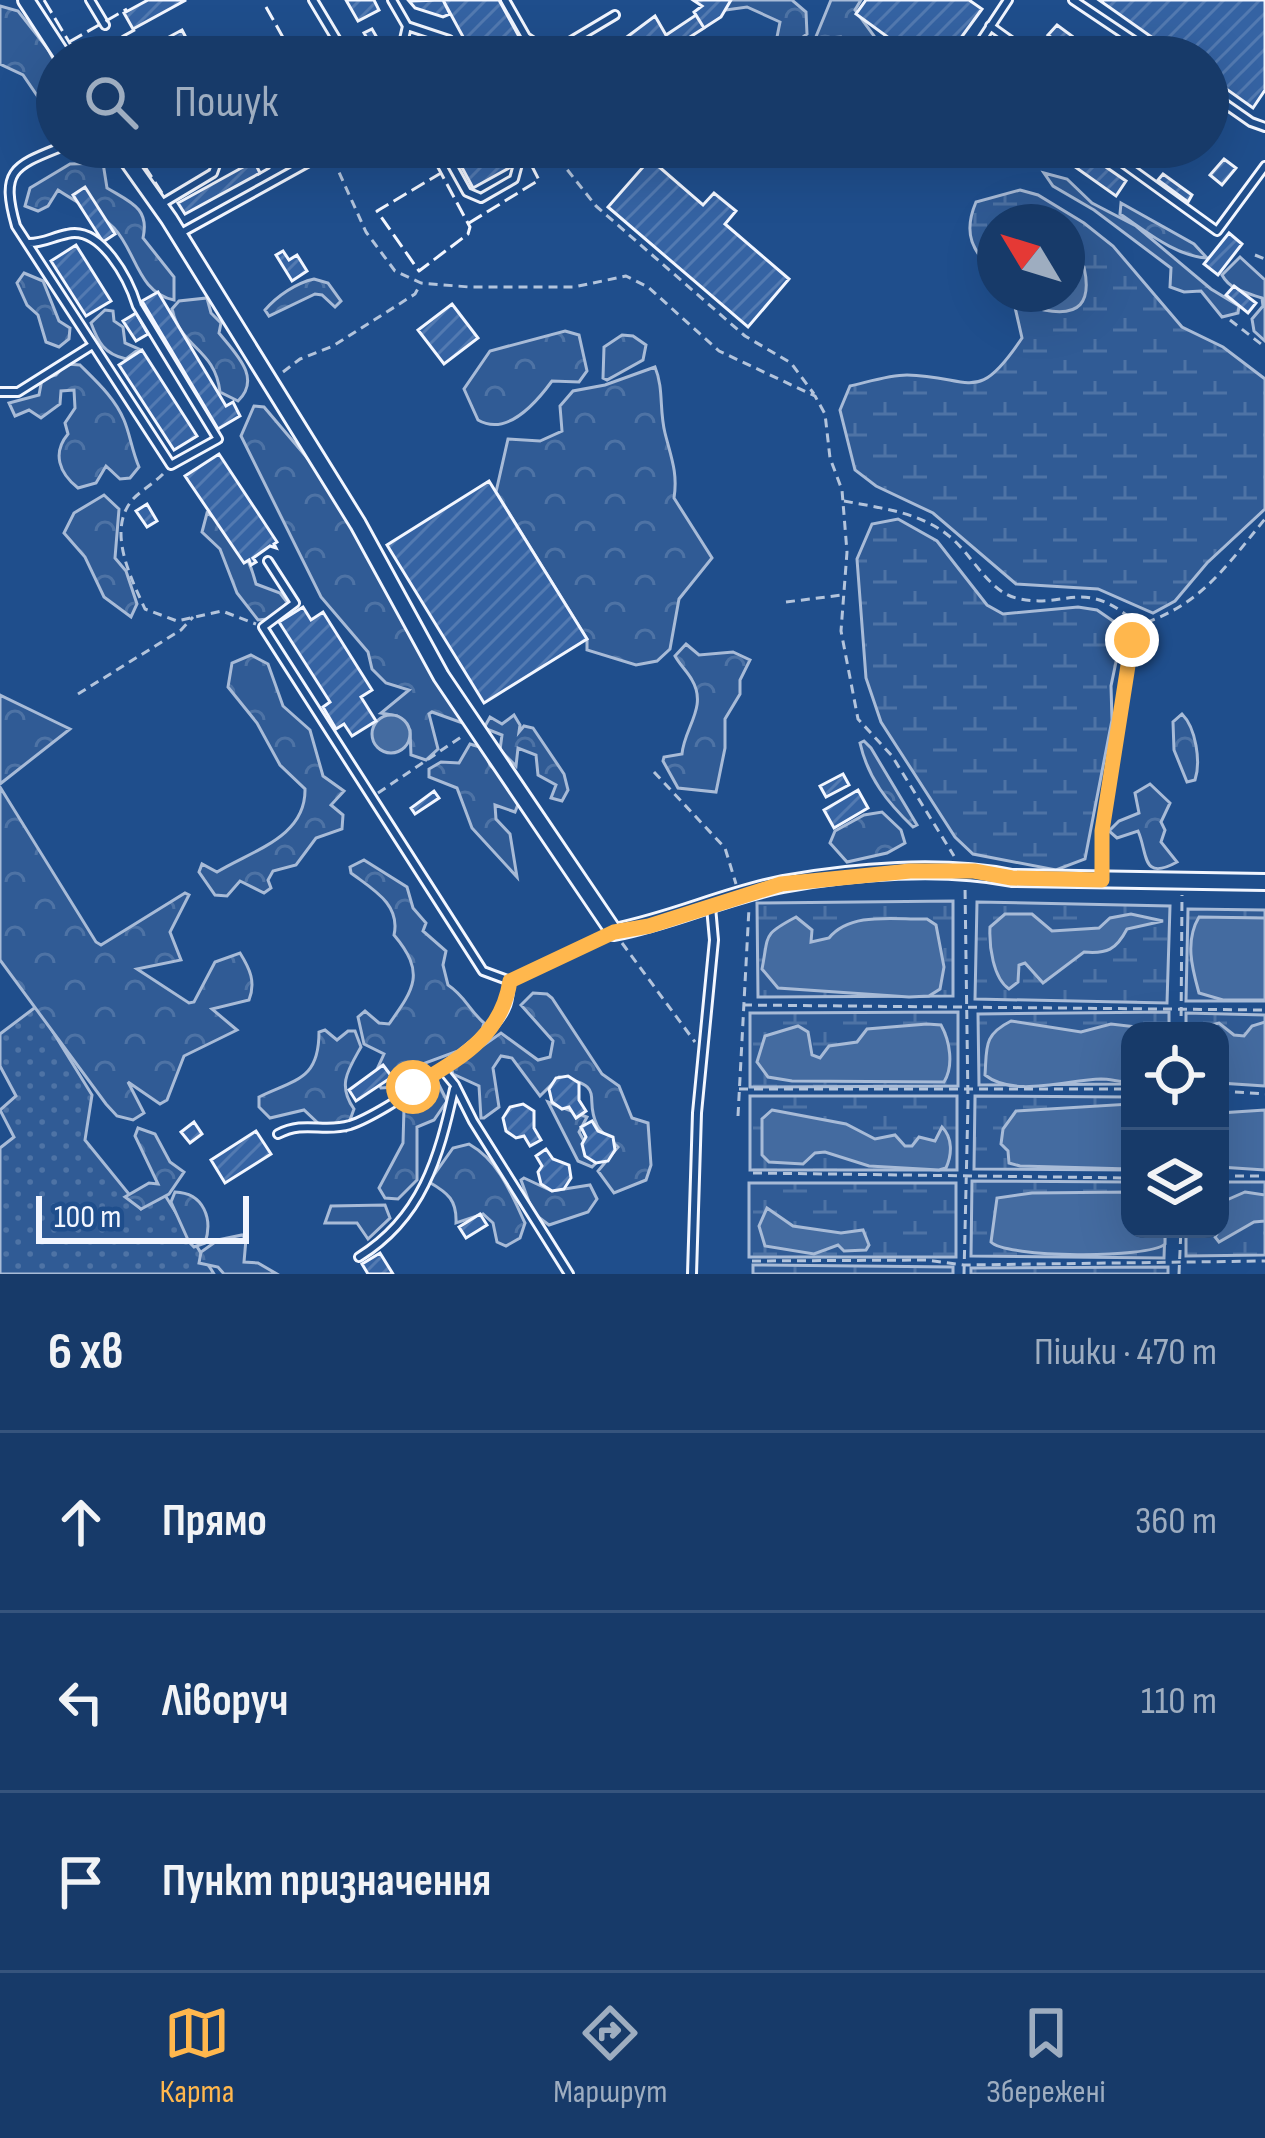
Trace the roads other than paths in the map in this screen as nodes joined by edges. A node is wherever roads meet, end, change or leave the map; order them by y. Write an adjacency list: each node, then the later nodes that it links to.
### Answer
1 (26, 0): 12 (street)
2 (91, 0): 9 (lane)
3 (313, 0): 13 (lane)
4 (392, 0): 10 (lane)
5 (505, 0): 16 (lane)
6 (1008, 0): 11 (lane)
7 (1073, 0): 20 (lane)
8 (615, 15): 17 (lane)
9 (105, 25)
10 (406, 26): 14 (lane); 15 (lane)
11 (990, 26): 18 (lane); 19 (lane)
12 (49, 36)
13 (334, 36)
14 (404, 36)
15 (437, 36)
16 (525, 36)
17 (580, 36)
18 (984, 36)
19 (1004, 36)
20 (1127, 36)
21 (1229, 107): 22 (lane)
22 (1265, 127)
23 (36, 157): 31 (lane)
24 (1265, 166): 30 (lane)
25 (133, 168): 32 (street)
26 (215, 168): 32 (lane)
27 (295, 168): 33 (lane)
28 (454, 168): 29 (lane)
29 (517, 168)
30 (1130, 168)
31 (2, 177): 34 (lane)
32 (160, 205): 33 (street)
33 (179, 234): 40 (street)
34 (29, 243): 35 (lane); 35 (lane)
35 (92, 345): 36 (lane)
36 (0, 392)
37 (268, 561): 41 (lane)
38 (1265, 882): 39 (street)
39 (711, 906): 40 (street); 47 (lane)
40 (614, 932): 41 (lane)
41 (510, 981): 42 (lane)
42 (442, 1069): 43 (lane); 44 (lane)
43 (455, 1085): 45 (lane); 46 (lane)
44 (278, 1134)
45 (359, 1257)
46 (568, 1274)
47 (692, 1274)

